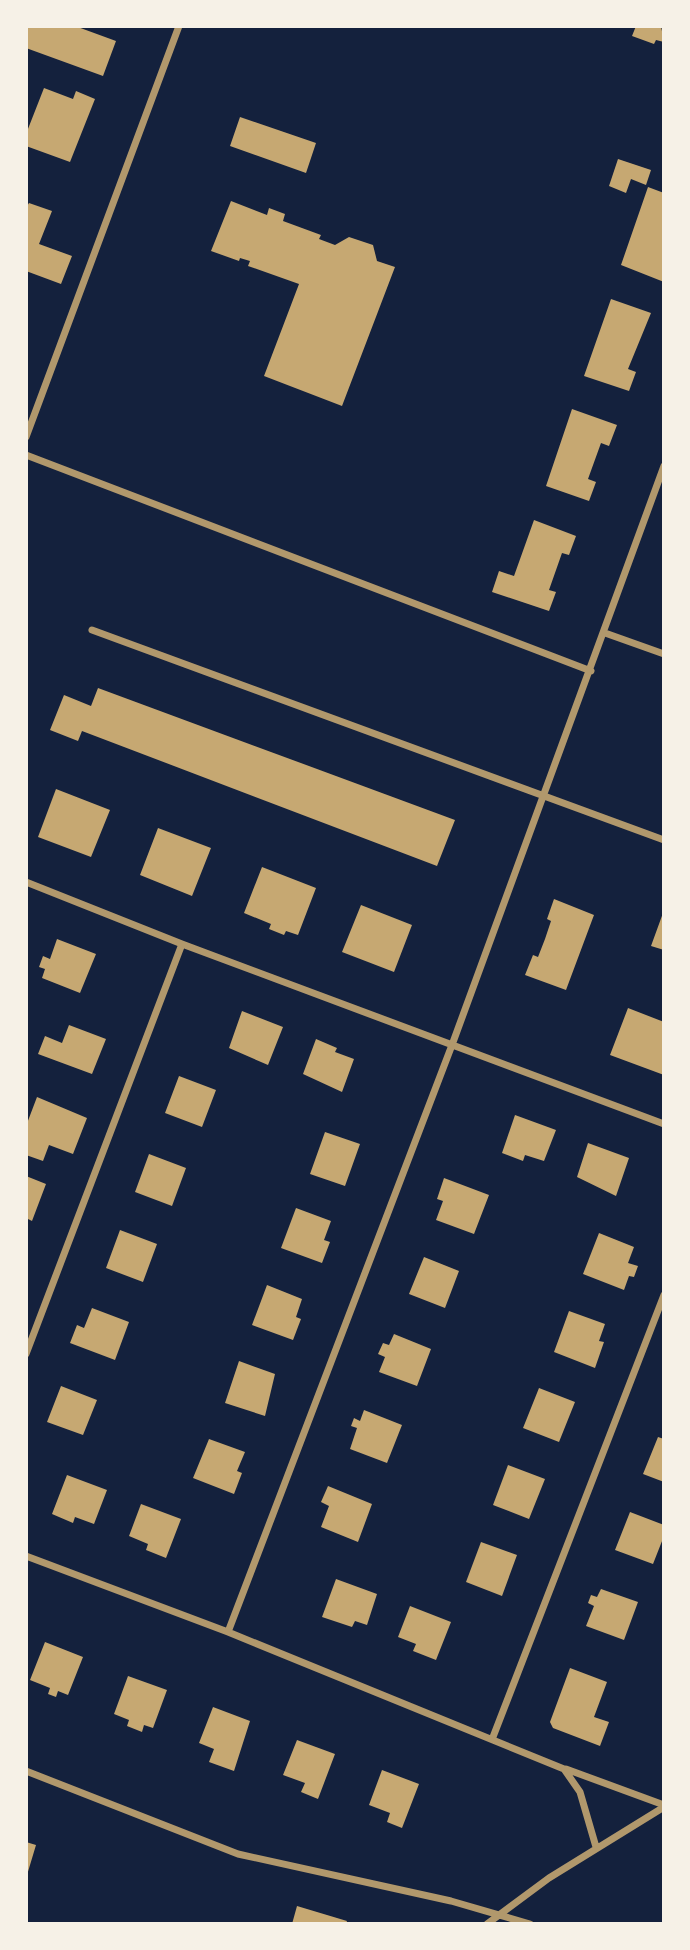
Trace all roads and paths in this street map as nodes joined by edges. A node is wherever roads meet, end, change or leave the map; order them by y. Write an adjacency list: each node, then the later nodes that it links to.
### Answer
1 (179, 26): 2 (street)
2 (26, 437)
3 (26, 454): 8 (street)
4 (664, 466): 6 (street)
5 (92, 630): 9 (street)
6 (606, 633): 7 (street); 8 (street)
7 (664, 654)
8 (591, 671): 9 (street)
9 (545, 796): 10 (street); 13 (street)
10 (664, 840)
11 (26, 882): 12 (street)
12 (182, 944): 13 (street); 16 (street)
13 (452, 1045): 14 (street); 18 (street)
14 (664, 1124)
15 (664, 1295): 19 (street)
16 (26, 1354)
17 (26, 1556): 18 (street)
18 (228, 1632): 19 (street)
19 (493, 1737): 20 (street)
20 (564, 1769): 22 (street); 23 (street)
21 (26, 1771): 24 (street)
22 (664, 1806): 23 (street)
23 (596, 1847): 24 (street)
24 (501, 1914): 25 (street); 26 (street)
25 (487, 1924)
26 (530, 1924)

